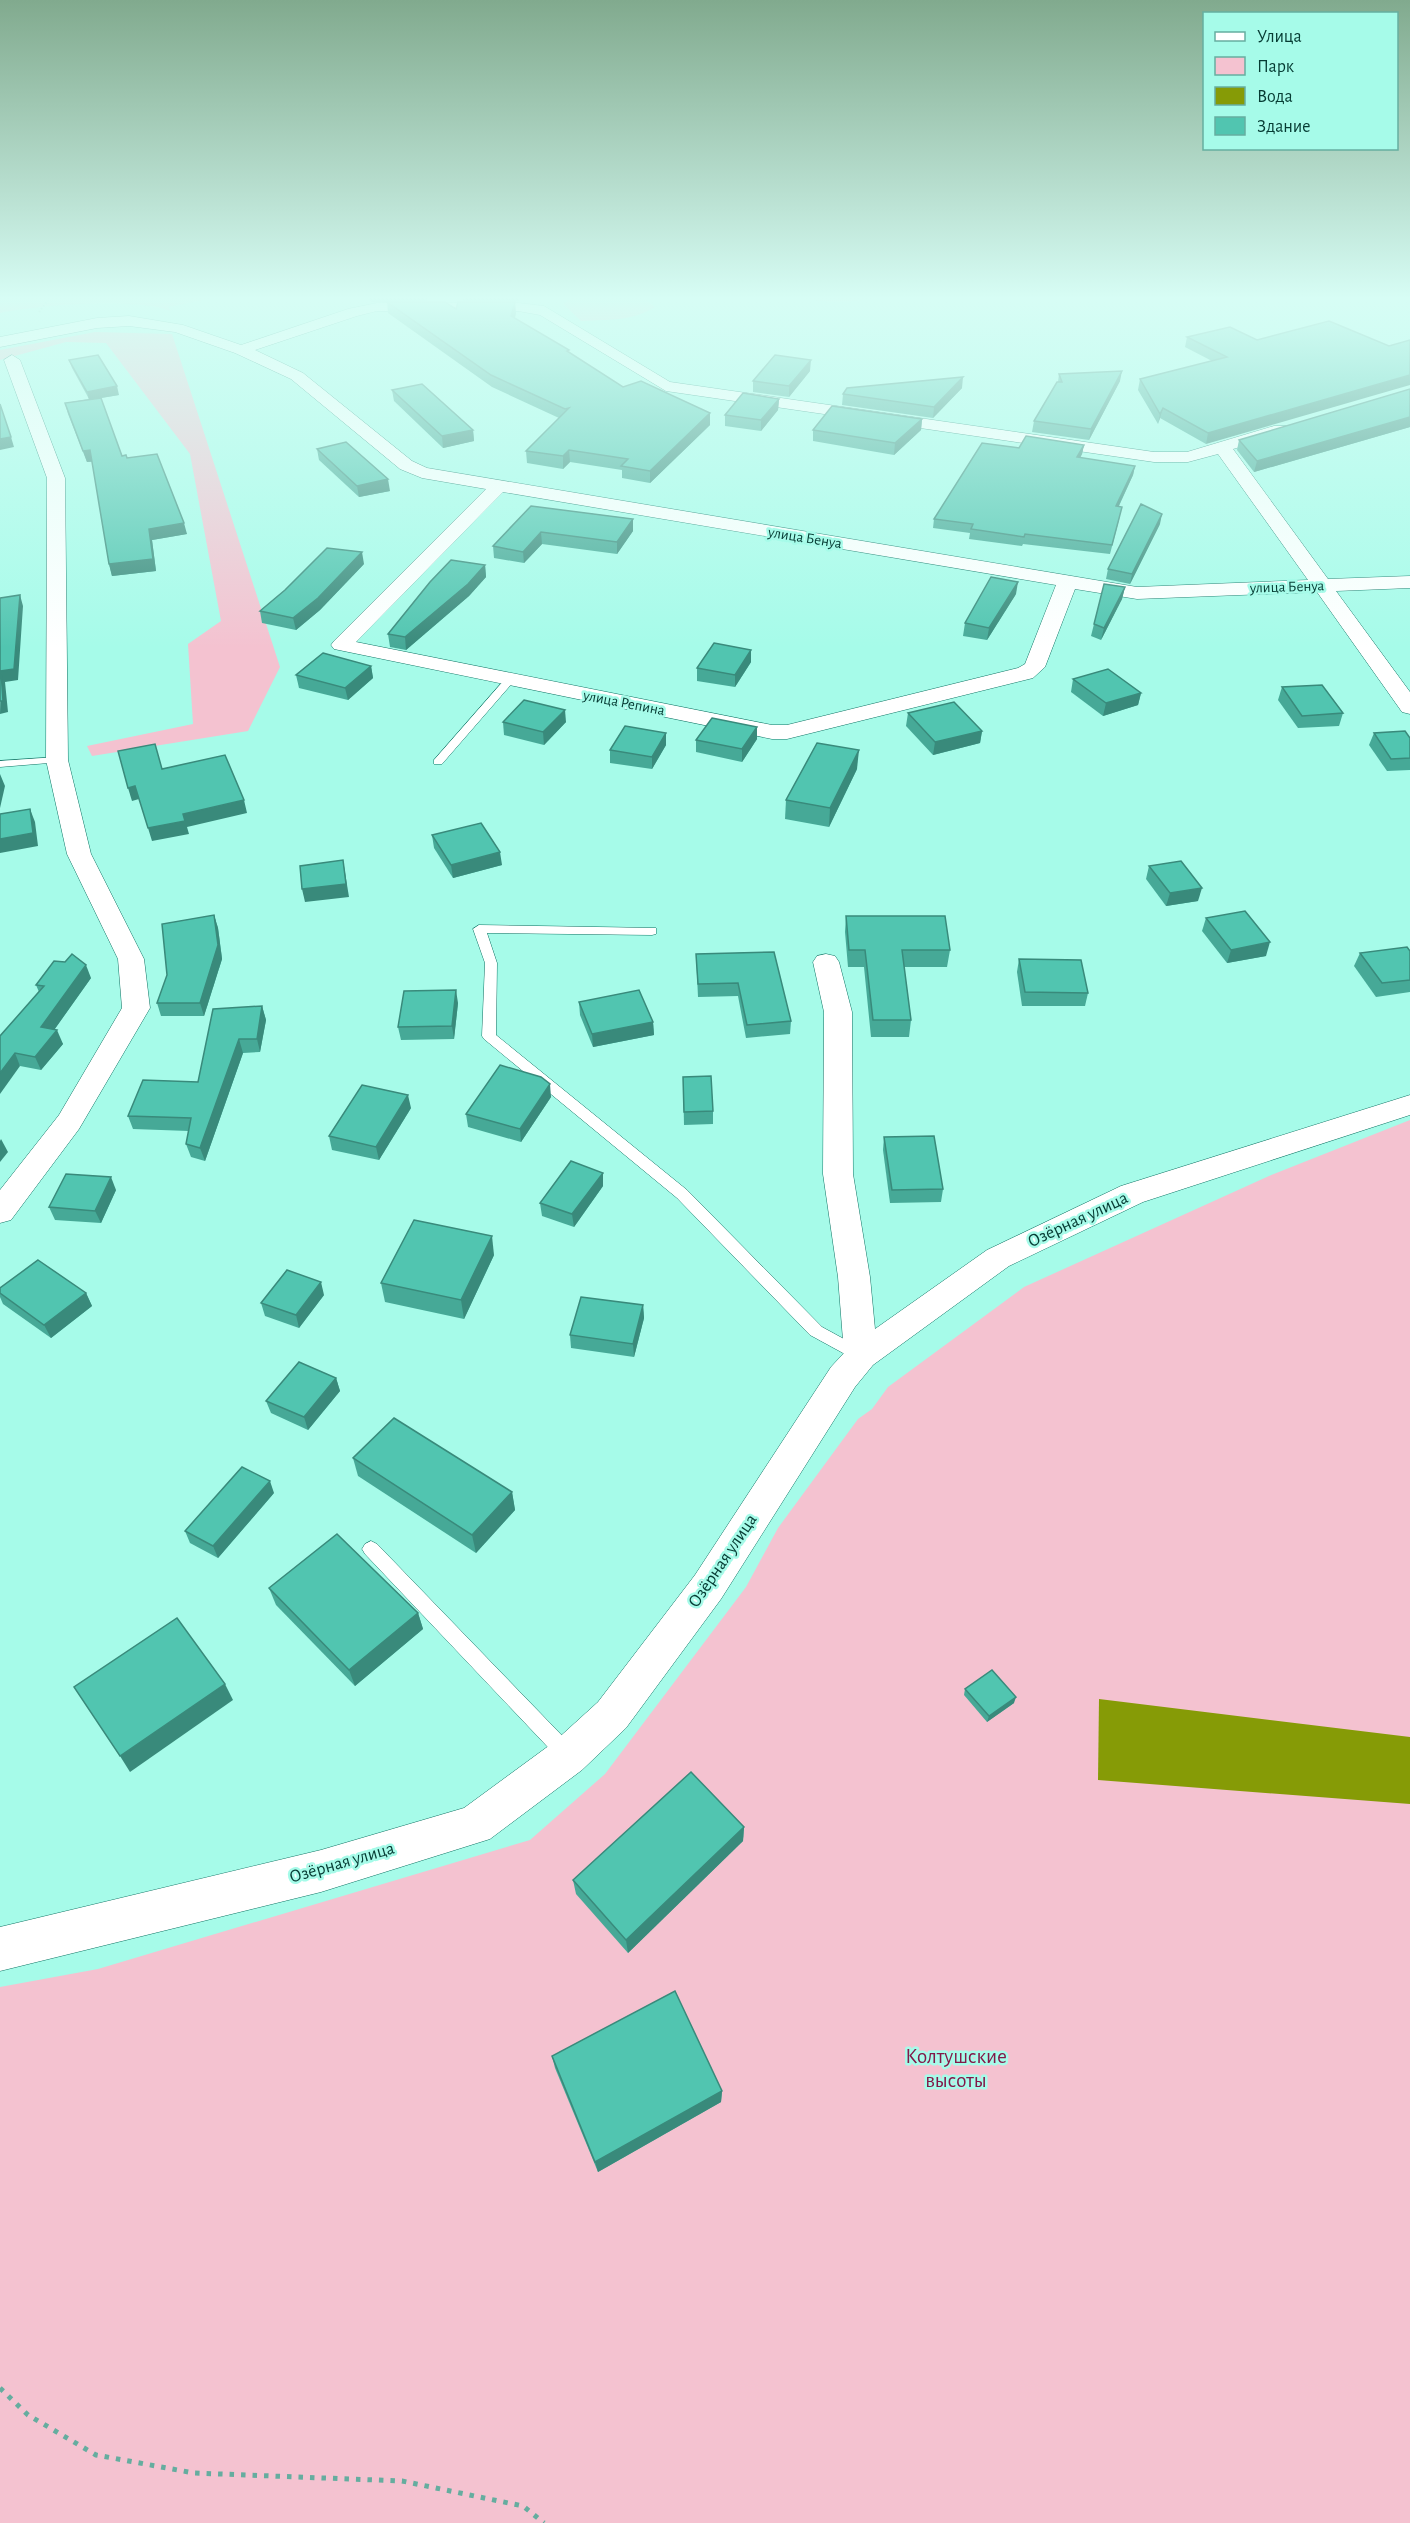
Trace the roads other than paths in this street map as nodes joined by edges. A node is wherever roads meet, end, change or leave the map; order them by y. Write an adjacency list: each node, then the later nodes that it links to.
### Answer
1 (30, 413): 12 (street)
2 (342, 413): 6 (street, улица Бенуа)
3 (850, 413): 5 (street)
4 (1300, 424): 5 (street)
5 (1222, 447): 9 (street)
6 (499, 486): 7 (street, улица Бенуа); 10 (street, улица Репина)
7 (1068, 582): 9 (street, улица Бенуа); 10 (street, улица Репина)
8 (1410, 582): 9 (street, улица Бенуа)
9 (1324, 585): 11 (street)
10 (510, 680): 13 (lane)
11 (1410, 707)
12 (57, 760): 14 (lane); 18 (street)
13 (438, 762)
14 (0, 764)
15 (652, 931): 19 (lane)
16 (826, 962): 19 (street)
17 (1410, 1105): 19 (street, Озёрная улица)
18 (0, 1212)
19 (861, 1356): 21 (street, Озёрная улица)
20 (371, 1549): 21 (lane)
21 (568, 1755): 22 (street, Озёрная улица)
22 (0, 1948)

